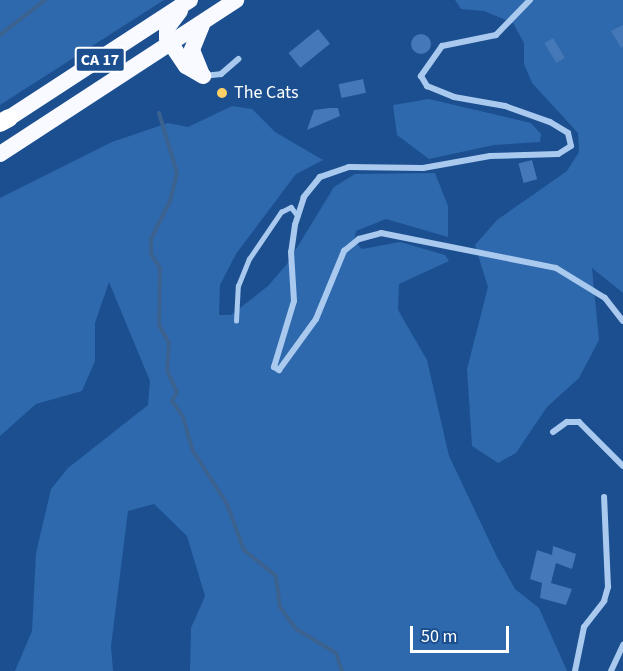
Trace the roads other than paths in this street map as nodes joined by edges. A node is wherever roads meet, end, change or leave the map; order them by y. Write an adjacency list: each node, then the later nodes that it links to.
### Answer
1 (236, 0): 4 (highway, CA 17)
2 (530, 0): 10 (street)
3 (190, 1): 5 (highway); 8 (highway, CA 17)
4 (207, 20): 5 (highway, CA 17); 7 (highway)
5 (171, 44): 7 (highway); 9 (highway, CA 17)
6 (238, 59): 7 (street)
7 (203, 76)
8 (5, 121)
9 (0, 154)
10 (298, 216): 11 (lane); 12 (street)
11 (236, 321)
12 (623, 321)
13 (553, 432): 14 (street)
14 (623, 465)
15 (604, 497): 17 (street)
16 (623, 645): 18 (street)
17 (575, 671)
18 (610, 671)

